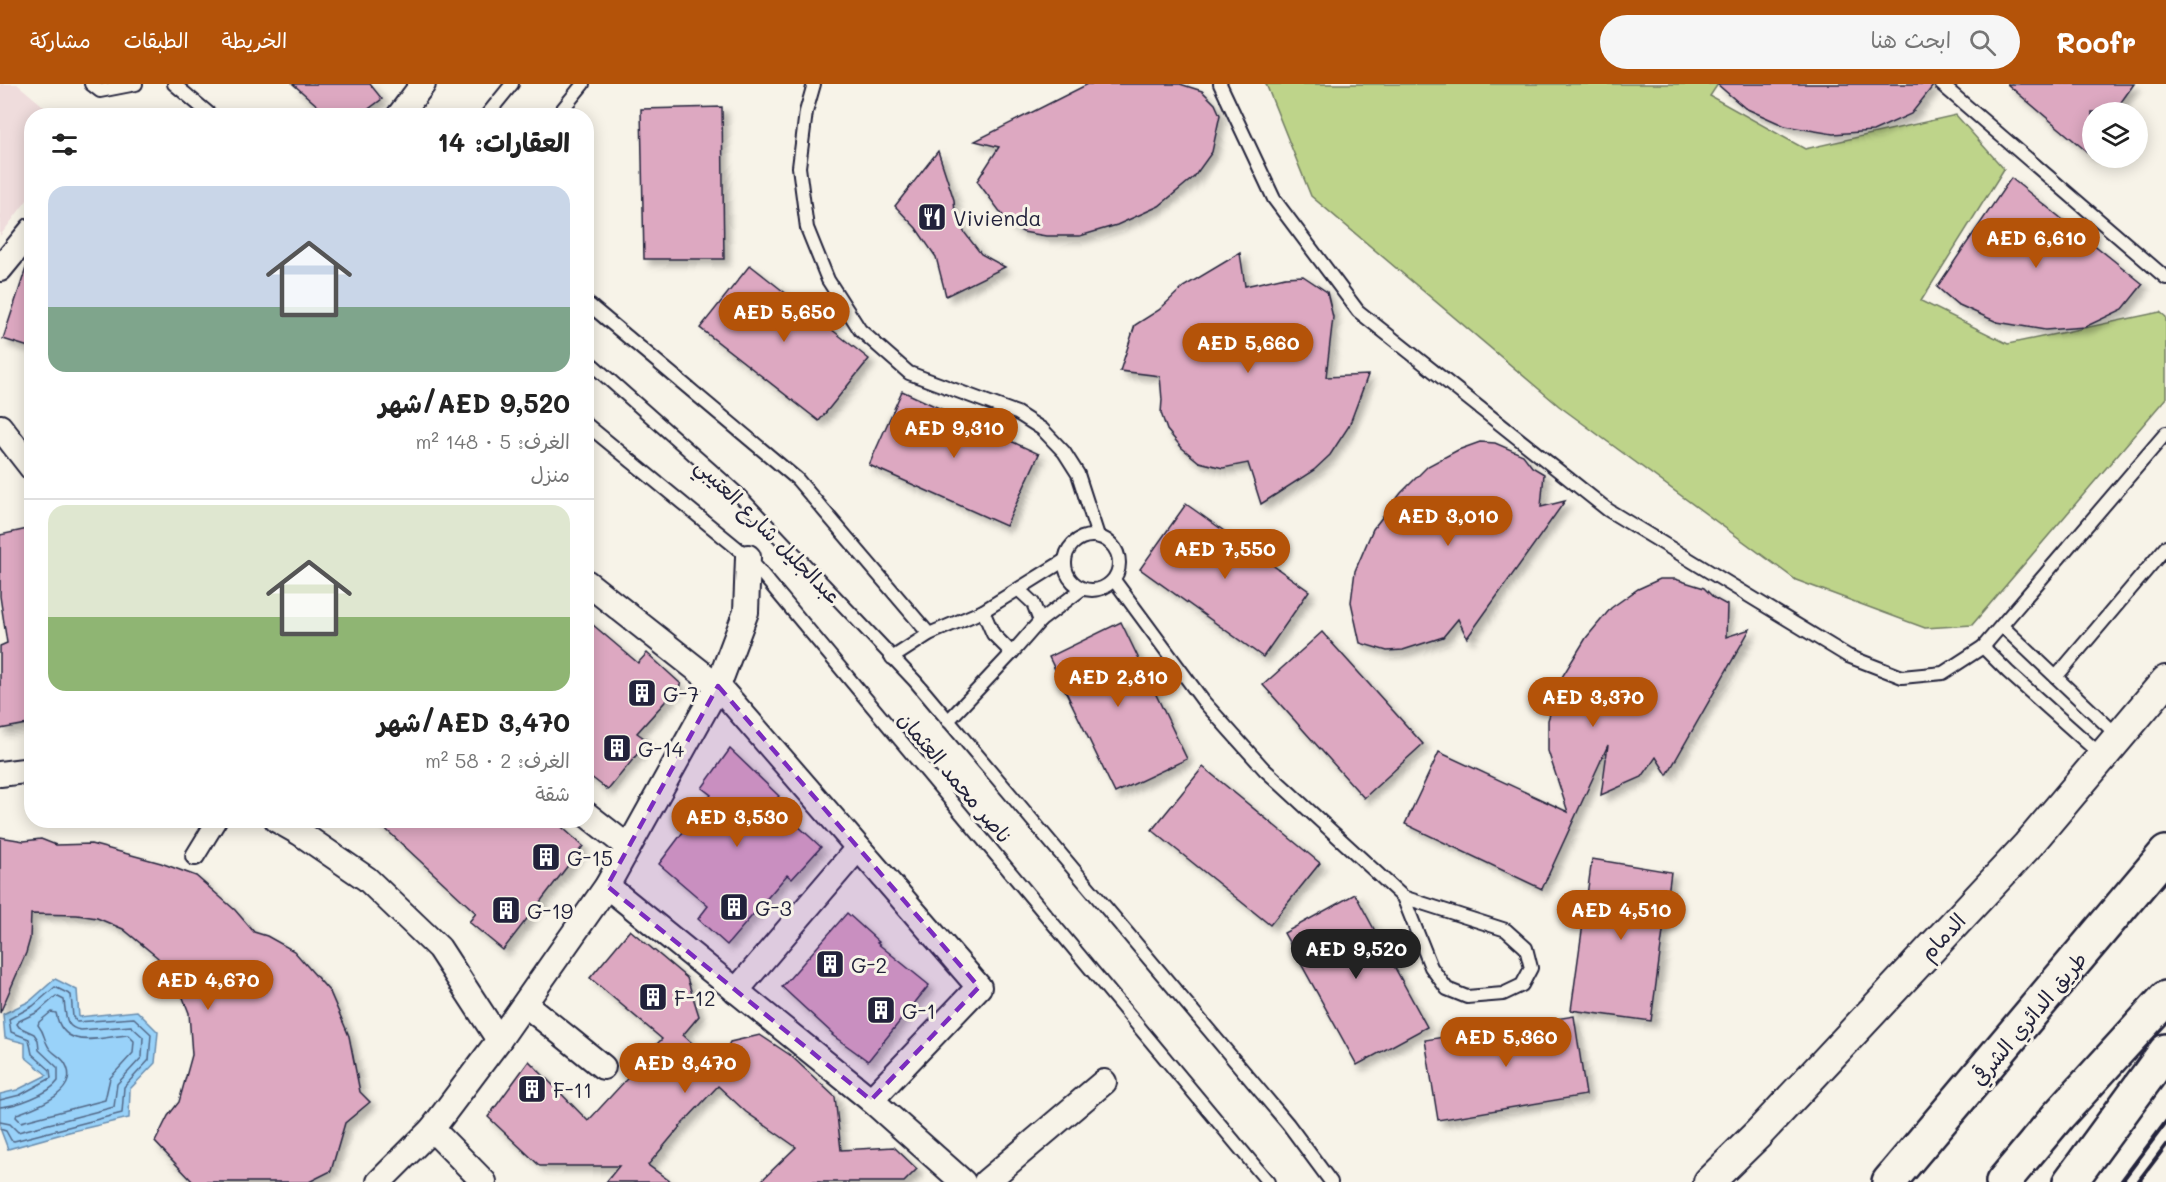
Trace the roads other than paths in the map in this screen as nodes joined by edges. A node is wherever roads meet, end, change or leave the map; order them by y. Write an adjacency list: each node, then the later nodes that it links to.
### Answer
1 (91, 84): 2 (lane)
2 (136, 84)
3 (174, 84): 10 (lane)
4 (423, 84): 11 (street)
5 (512, 84): 12 (lane)
6 (584, 84): 13 (lane)
7 (814, 84): 23 (lane)
8 (1220, 84): 35 (lane)
9 (1941, 84): 16 (lane)
10 (202, 108)
11 (405, 108)
12 (492, 108)
13 (564, 108)
14 (24, 240): 15 (street)
15 (0, 269)
16 (2166, 278)
17 (594, 309): 34 (lane)
18 (594, 366): 37 (lane, عبدالجليل شارع العتيبي)
19 (0, 427): 22 (street)
20 (594, 431): 25 (lane, ناصر محمد العثمان)
21 (2166, 434): 33 (lane)
22 (24, 458)
23 (1098, 536): 26 (lane); 27 (lane)
24 (2166, 547): 38 (lane)
25 (747, 557): 40 (street); 69 (lane, ناصر محمد العثمان)
26 (1065, 560): 29 (lane); 30 (lane)
27 (1114, 580): 29 (lane); 53 (lane)
28 (594, 588): 40 (street)
29 (1082, 589): 32 (lane)
30 (1019, 590): 31 (lane); 32 (lane)
31 (983, 611): 34 (lane); 36 (lane)
32 (1040, 621): 36 (lane)
33 (2002, 626): 35 (lane); 38 (lane)
34 (929, 634): 37 (lane)
35 (1983, 647): 42 (lane)
36 (1012, 653): 41 (lane)
37 (892, 658): 41 (lane, عبدالجليل شارع العتيبي)
38 (2058, 674): 42 (lane)
39 (2166, 681): 42 (street, الدمام)
40 (718, 686): 48 (street); 49 (street)
41 (948, 721): 70 (lane, عبدالجليل شارع العتيبي)
42 (2111, 747): 63 (street, الدمام)
43 (24, 772): 44 (street)
44 (0, 774)
45 (594, 820): 48 (street)
46 (213, 828): 51 (street)
47 (292, 828): 57 (street)
48 (628, 847): 52 (street)
49 (858, 848): 54 (street); 61 (street)
50 (2166, 853): 64 (highway, طريق الدائري الشرقي)
51 (195, 856)
52 (607, 886): 54 (street); 56 (street)
53 (1403, 897): 53 (lane)
54 (736, 991): 61 (street)
55 (2166, 998): 71 (highway)
56 (525, 1004): 57 (street); 59 (street)
57 (499, 1040): 62 (street)
58 (2166, 1051): 72 (highway)
59 (603, 1067)
60 (1104, 1082): 68 (street)
61 (871, 1100): 67 (street)
62 (432, 1129): 65 (street); 66 (street)
63 (1710, 1180)
64 (1889, 1180)
65 (379, 1182)
66 (484, 1182)
67 (963, 1182)
68 (986, 1182)
69 (1268, 1182)
70 (1331, 1182)
71 (2003, 1182)
72 (2070, 1182)

